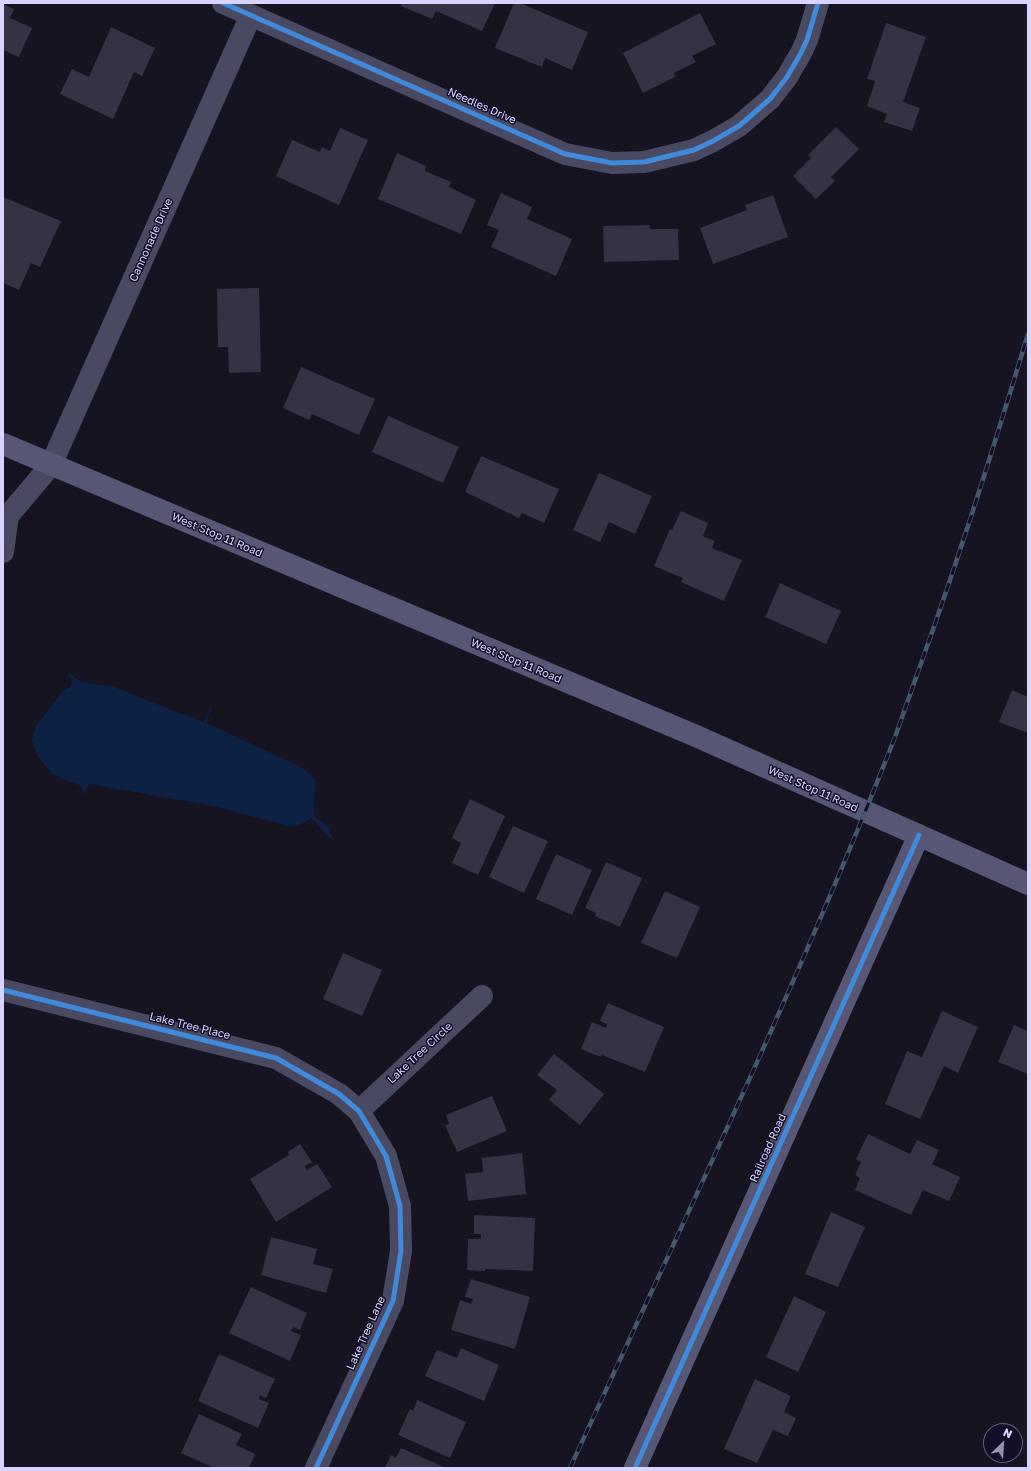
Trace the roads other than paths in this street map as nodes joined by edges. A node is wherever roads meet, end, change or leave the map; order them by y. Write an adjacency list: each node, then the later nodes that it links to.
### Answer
1 (223, 3): 3 (street, Needles Drive)
2 (818, 3): 3 (street, Needles Drive)
3 (251, 16): 5 (street, Cannonade Drive)
4 (3, 444): 5 (main road, West Stop 11 Road)
5 (51, 465): 6 (street, Cannonade Drive); 8 (main road, West Stop 11 Road)
6 (6, 518): 7 (street)
7 (3, 552)
8 (919, 835): 9 (main road, West Stop 11 Road); 14 (main road, Railroad Road)
9 (1028, 882)
10 (3, 990): 12 (street, Lake Tree Place)
11 (482, 996): 12 (street, Lake Tree Circle)
12 (359, 1111): 13 (street, Lake Tree Lane)
13 (316, 1468)
14 (635, 1468)

